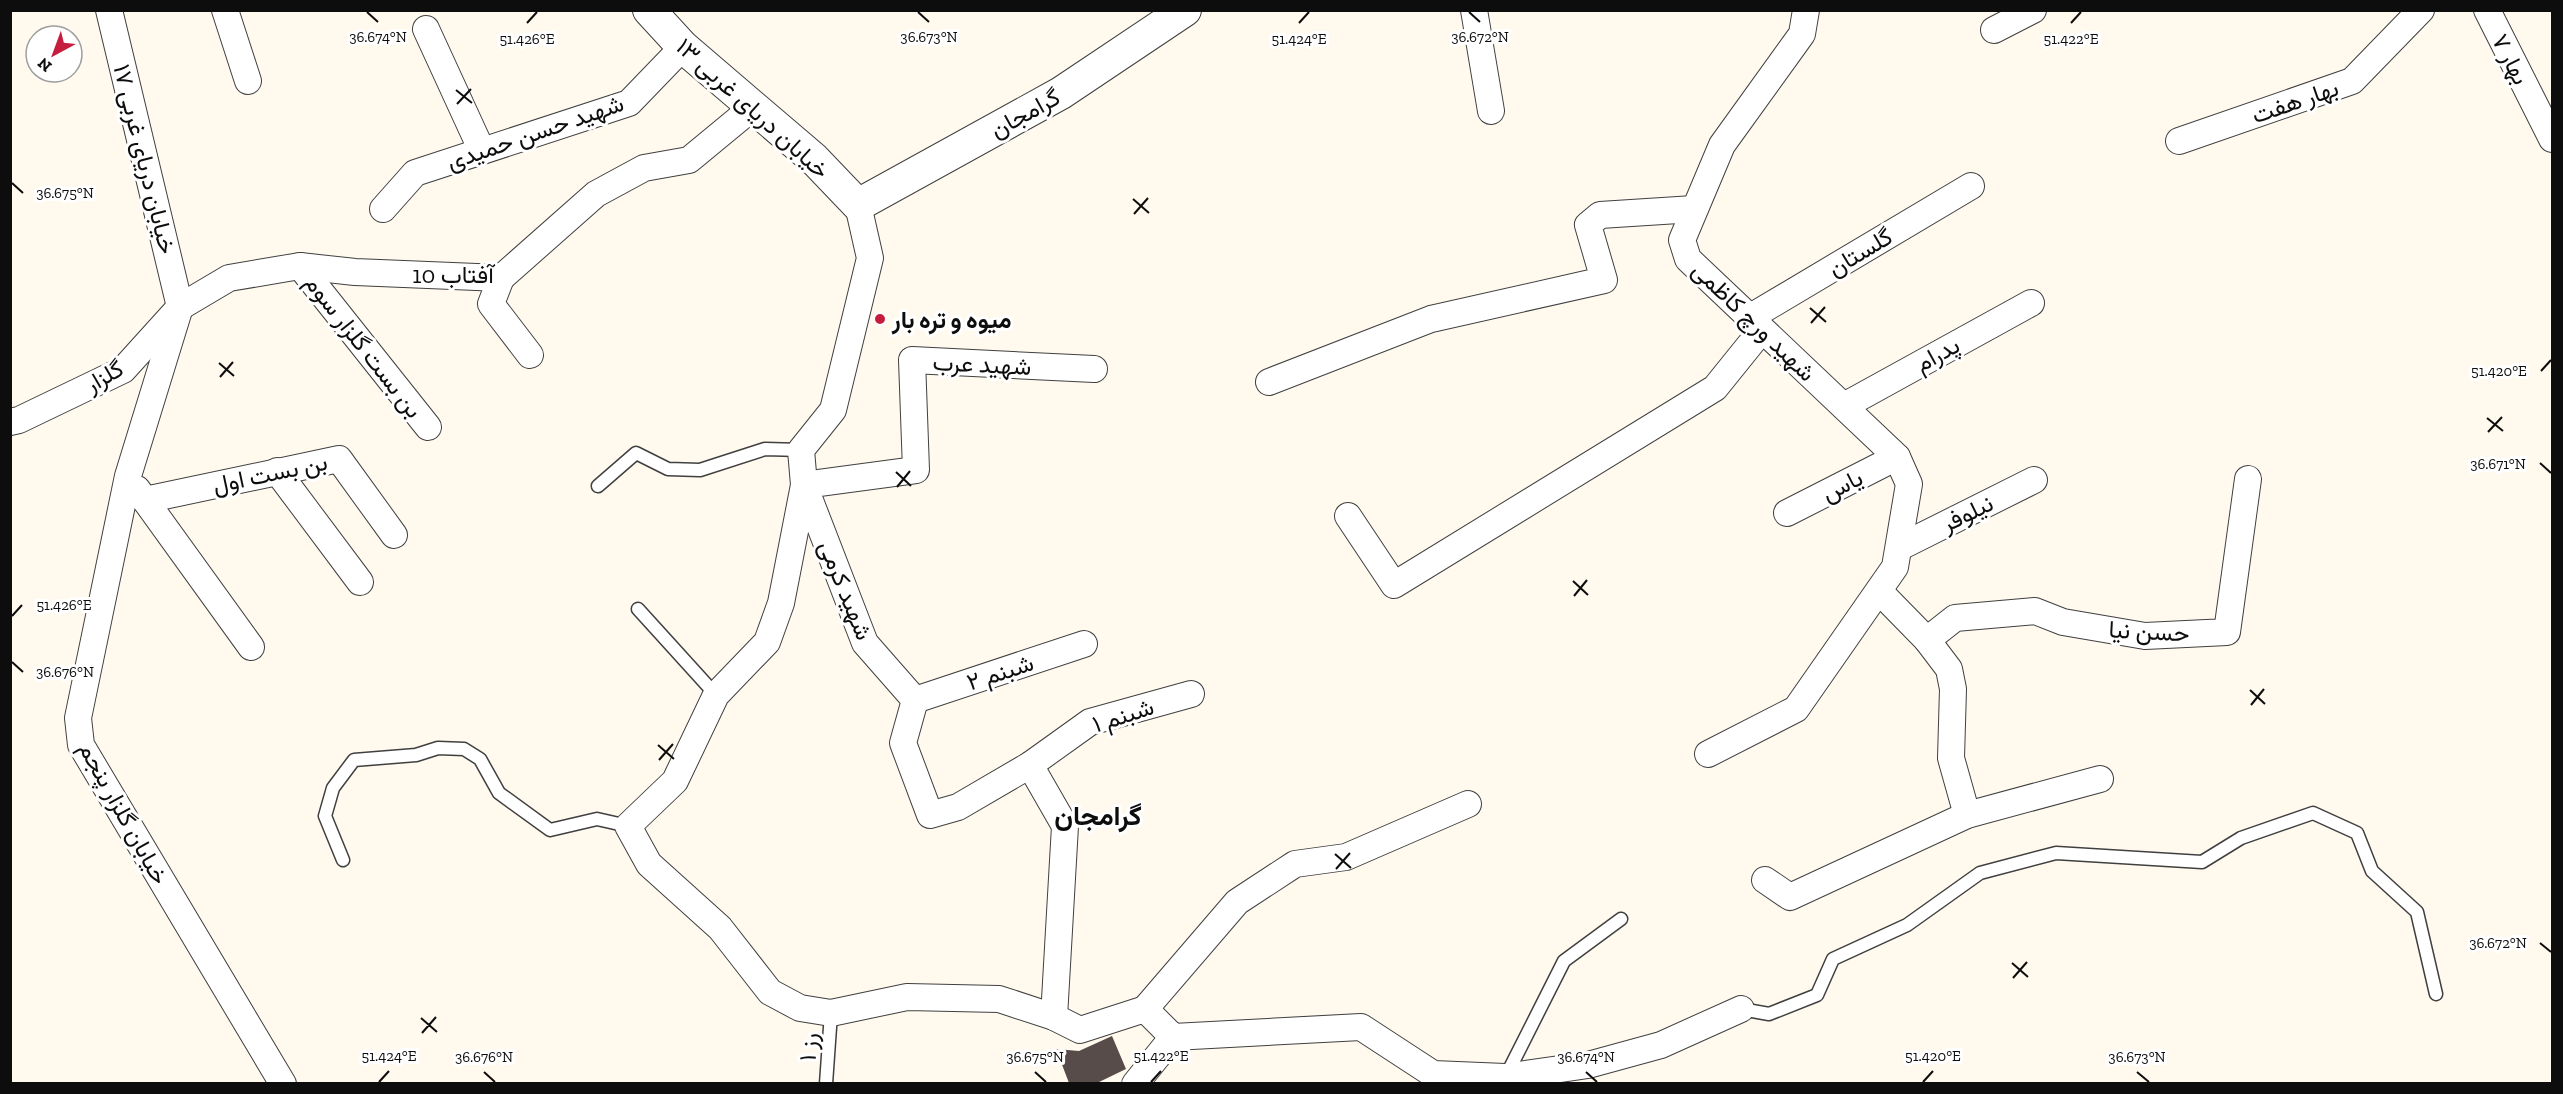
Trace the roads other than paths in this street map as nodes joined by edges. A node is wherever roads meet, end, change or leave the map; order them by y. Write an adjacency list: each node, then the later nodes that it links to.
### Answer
1 (109, 10): 26 (street, خیابان دریای غربی ۱۷)
2 (225, 10): 13 (street)
3 (649, 10): 12 (street, خیابان دریای غربی ۱۳)
4 (1185, 10): 20 (street, گرامجان)
5 (1474, 10): 15 (street)
6 (1806, 10): 22 (street, شهید ورچ کاظمی)
7 (2033, 10): 11 (street)
8 (2421, 10): 17 (street, بهار هفت)
9 (2487, 10): 16 (street, بهار ۷)
10 (426, 29): 18 (street)
11 (1994, 30)
12 (683, 47): 14 (street, خیابان دریای غربی ۱۳); 18 (street, شهید حسن حمیدی)
13 (248, 81)
14 (752, 108): 20 (street, خیابان دریای غربی ۱۳); 24 (street, آفتاب 10)
15 (1491, 111)
16 (2553, 139)
17 (2179, 141)
18 (482, 151): 21 (street, شهید حسن حمیدی)
19 (1971, 186): 27 (street, گلستان)
20 (858, 204): 34 (street)
21 (383, 209)
22 (1694, 209): 27 (street, شهید ورچ کاظمی); 30 (street)
23 (300, 266): 24 (street, آفتاب 10); 26 (street, آفتاب 10); 33 (street, بن بست گلزار سوم)
24 (501, 278): 28 (street)
25 (2031, 303): 31 (street, پدرام)
26 (180, 307): 32 (street, گلزار); 37 (street, خیابان گلزار پنجم)
27 (1755, 324): 31 (street, شهید ورچ کاظمی); 44 (street)
28 (530, 355)
29 (1094, 369): 40 (street, شهید عرب)
30 (1269, 382)
31 (1844, 406): 35 (street, شهید ورچ کاظمی)
32 (10, 422)
33 (428, 427)
34 (801, 450): 40 (street); 41 (lane)
35 (1897, 457): 43 (street, یاس); 46 (street, شهید ورچ کاظمی)
36 (277, 471): 42 (street, بن بست اول); 45 (street, بن بست اول); 47 (street)
37 (128, 476): 42 (street); 72 (street, خیابان گلزار پنجم)
38 (2248, 479): 50 (street, حسن نیا)
39 (2034, 480): 46 (street, نیلوفر)
40 (804, 484): 54 (street); 55 (street, شهید کرمی)
41 (598, 486)
42 (145, 500): 52 (street)
43 (1787, 513)
44 (1348, 516)
45 (394, 535)
46 (1900, 547): 48 (street, شهید ورچ کاظمی)
47 (360, 582)
48 (1879, 591): 50 (street); 56 (street, شهید ورچ کاظمی)
49 (638, 609): 54 (lane)
50 (1927, 640): 60 (street)
51 (1084, 644): 55 (street, شبنم ۲)
52 (250, 647)
53 (1191, 694): 57 (street, شبنم ۱)
54 (716, 695): 61 (street)
55 (915, 700): 57 (street)
56 (1708, 754)
57 (1030, 765): 69 (street)
58 (2100, 779): 60 (street)
59 (1468, 804): 66 (street)
60 (1967, 815): 63 (street)
61 (628, 826): 62 (lane); 68 (street)
62 (343, 860)
63 (1765, 880)
64 (1622, 919): 71 (lane)
65 (2436, 994): 67 (lane)
66 (1145, 1009): 69 (street); 70 (street)
67 (1741, 1010): 71 (street)
68 (831, 1013): 69 (street); 73 (lane, رز ۱)
69 (1054, 1017)
70 (1173, 1037): 71 (street); 74 (street)
71 (1505, 1077)
72 (283, 1083)
73 (826, 1083)
74 (1135, 1083)

